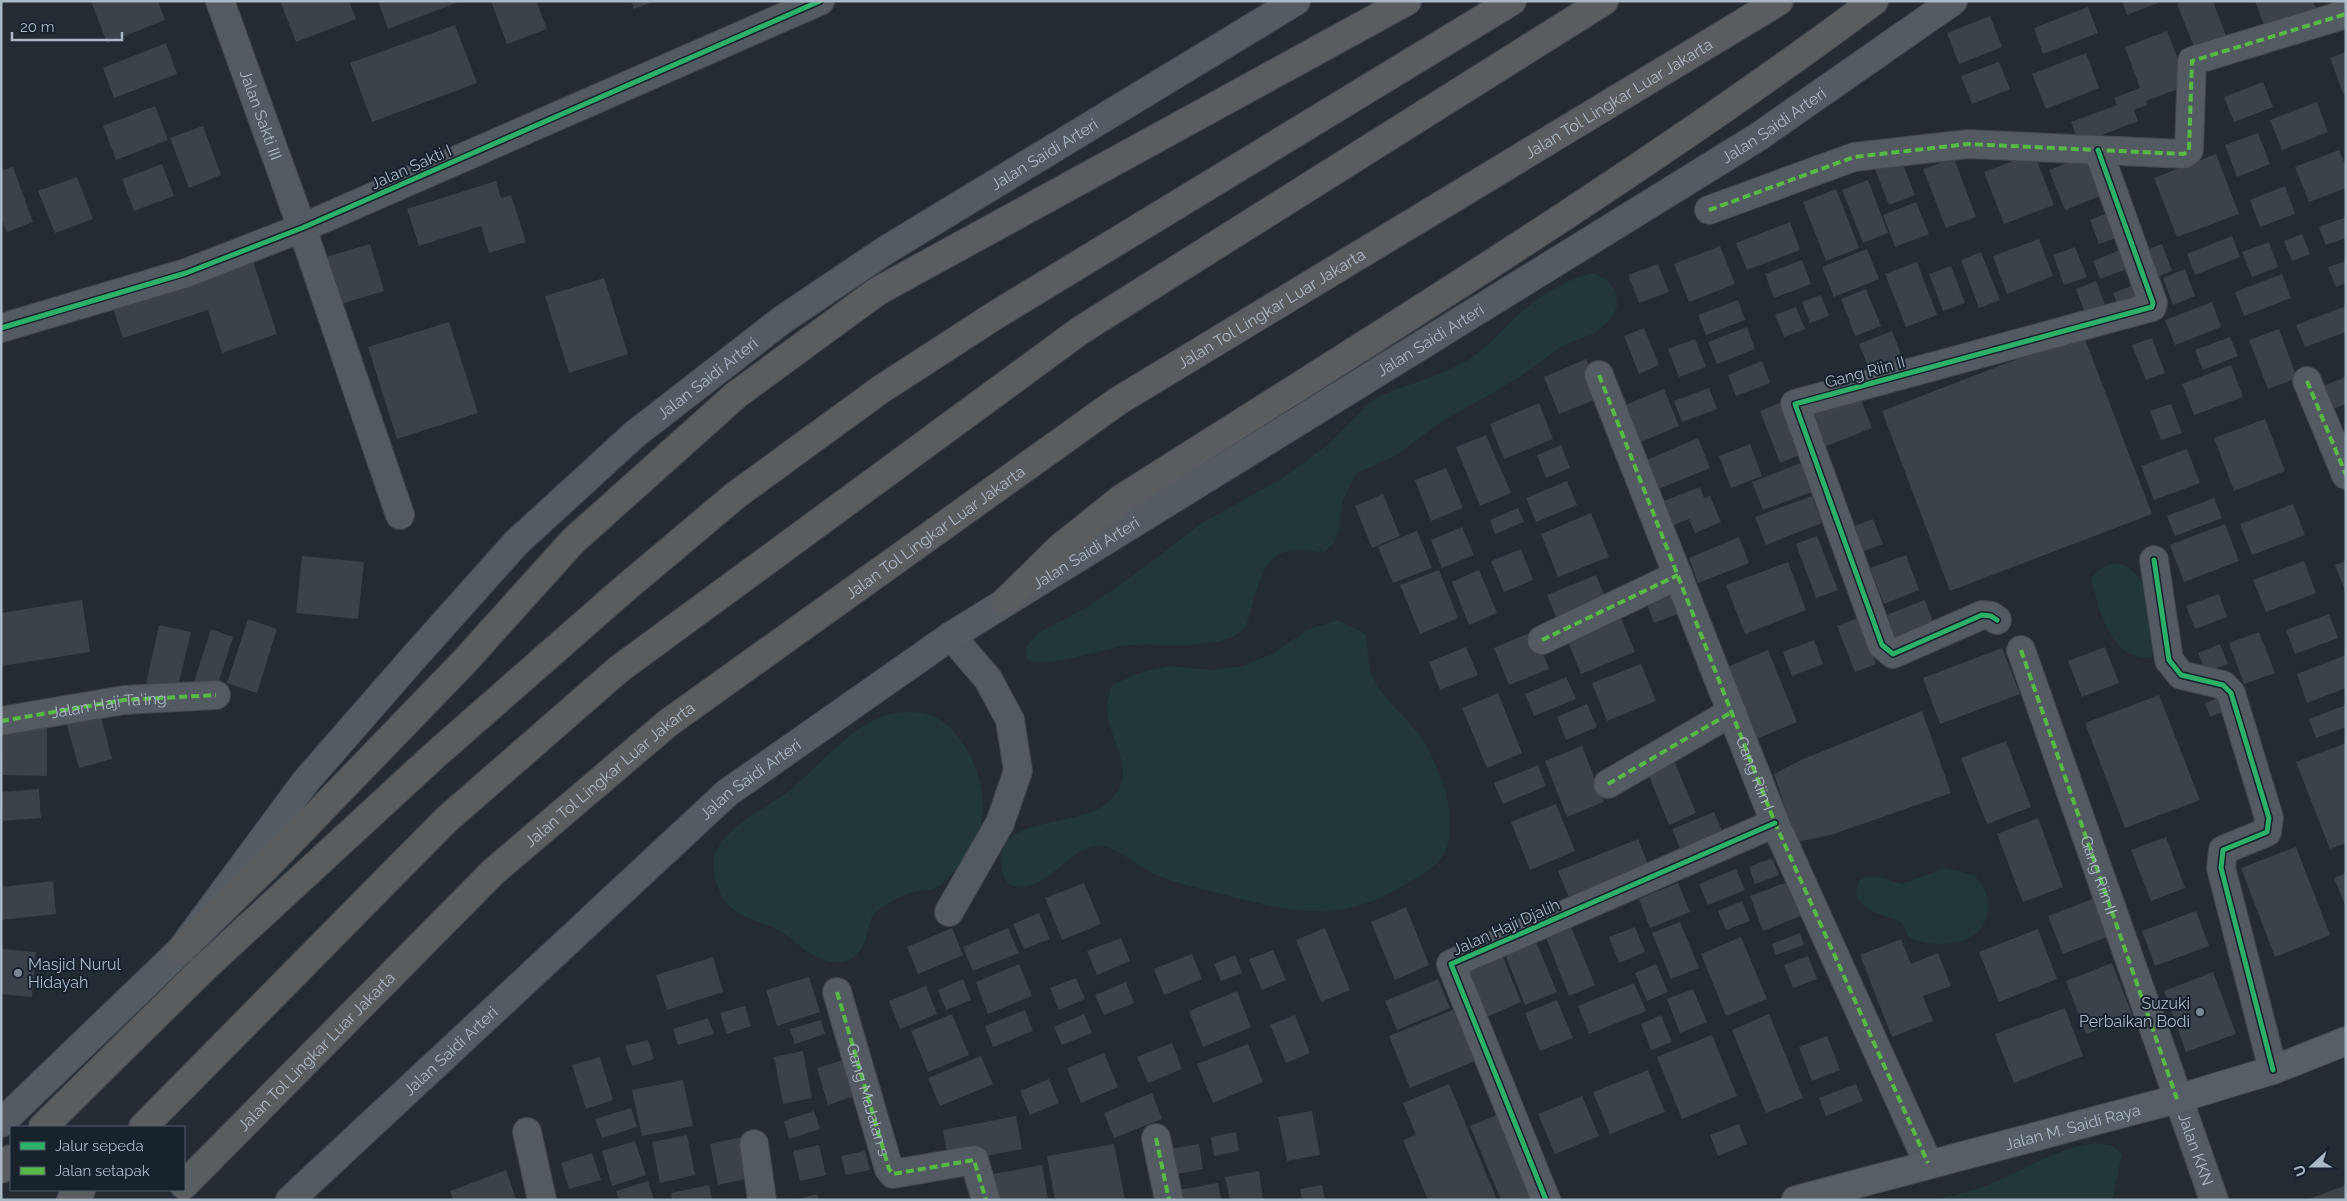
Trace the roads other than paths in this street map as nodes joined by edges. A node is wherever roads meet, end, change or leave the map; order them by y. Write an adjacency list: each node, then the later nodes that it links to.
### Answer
1 (220, 1): 13 (street, Jalan Sakti III)
2 (820, 1): 13 (street, Jalan Sakti I)
3 (1296, 1): 32 (main road, Jalan Saidi Arteri)
4 (1406, 1): 32 (highway)
5 (1512, 1): 38 (highway)
6 (1604, 1): 39 (highway)
7 (1778, 1): 46 (highway, Jalan Tol Lingkar Luar Jakarta)
8 (1874, 1): 21 (highway)
9 (1953, 1): 21 (main road, Jalan Saidi Arteri)
10 (2346, 14): 11 (street)
11 (2098, 150): 12 (street); 22 (street, Gang Riin II)
12 (1709, 210)
13 (302, 228): 14 (street, Jalan Sakti I); 18 (street, Jalan Sakti III)
14 (1, 328)
15 (1599, 374): 20 (street, Gang Riin I)
16 (2307, 381): 17 (street)
17 (2346, 475)
18 (400, 515)
19 (2154, 560): 35 (street)
20 (1678, 574): 24 (street); 27 (street, Gang Riin I)
21 (1006, 601): 23 (main road, Jalan Saidi Arteri)
22 (1998, 620)
23 (951, 636): 31 (street); 49 (main road, Jalan Saidi Arteri)
24 (1542, 640)
25 (2021, 650): 36 (street, Gang Riin II)
26 (216, 695): 28 (street, Jalan Haji Ta'ing)
27 (1732, 712): 29 (street); 30 (street, Gang Riin I)
28 (1, 721)
29 (1608, 784)
30 (1775, 823): 44 (street, Gang Riin I); 54 (street, Jalan Haji Djalih)
31 (949, 912)
32 (181, 950): 37 (main road, Jalan Saidi Arteri)
33 (837, 992): 52 (street, Gang MaJalan s)
34 (2346, 1041): 35 (street, Jalan M. Saidi Raya)
35 (2273, 1070): 36 (street, Jalan M. Saidi Raya)
36 (2177, 1099): 44 (street, Jalan M. Saidi Raya); 56 (street, Jalan KKN)
37 (1, 1123)
38 (44, 1126)
39 (144, 1126)
40 (527, 1132): 50 (street)
41 (1156, 1138): 53 (street)
42 (754, 1144): 51 (street)
43 (10, 1160): 45 (highway)
44 (1928, 1163): 55 (street, Jalan M. Saidi Raya)
45 (1, 1169)
46 (185, 1184)
47 (178, 1191): 48 (highway)
48 (169, 1200)
49 (290, 1200)
50 (542, 1200)
51 (762, 1200)
52 (986, 1200)
53 (1169, 1200)
54 (1546, 1200)
55 (1796, 1200)
56 (2214, 1200)

